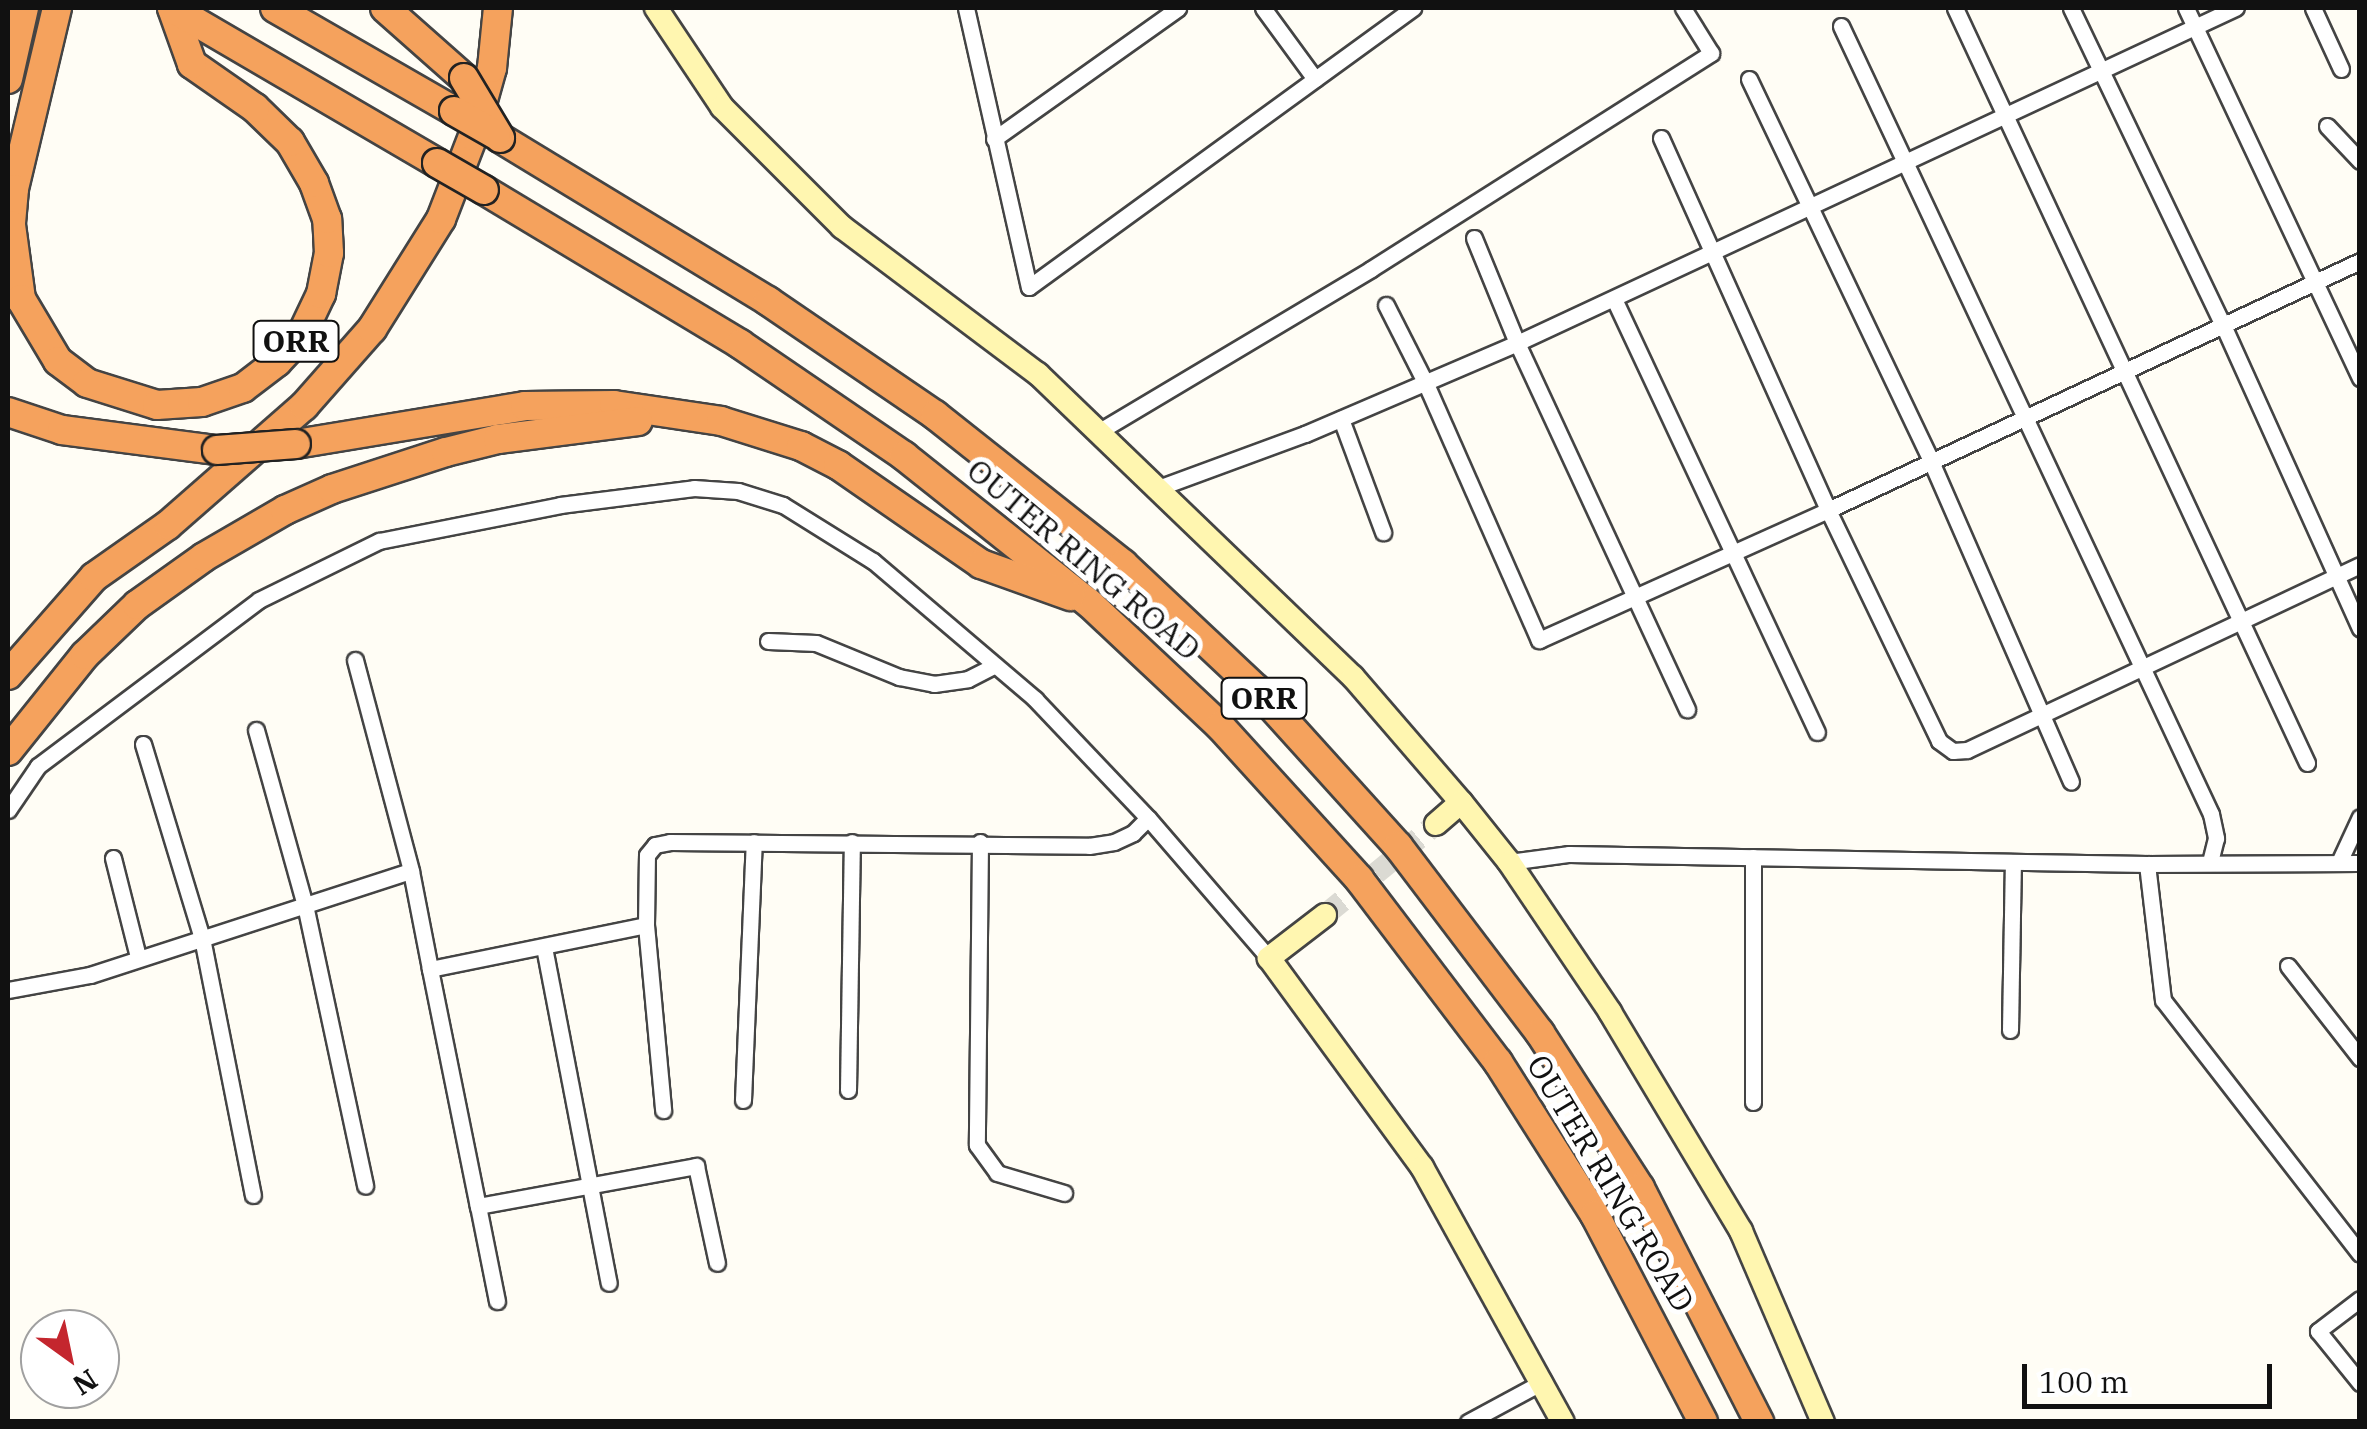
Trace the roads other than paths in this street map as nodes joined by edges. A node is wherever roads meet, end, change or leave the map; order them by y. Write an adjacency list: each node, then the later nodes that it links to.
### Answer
1 (24, 8): 22 (highway)
2 (57, 8): 3 (highway, ORR)
3 (172, 8): 57 (highway, OUTER RING ROAD / ORR, bridge)
4 (275, 8): 27 (highway, OUTER RING ROAD / ORR, bridge)
5 (385, 8): 27 (highway, ORR, bridge)
6 (498, 8): 64 (highway, ORR)
7 (656, 8): 48 (street)
8 (966, 8): 29 (street)
9 (1178, 8): 29 (street)
10 (1264, 8): 23 (street)
11 (1413, 8): 23 (street)
12 (1683, 8): 48 (street)
13 (1955, 8): 25 (street)
14 (2072, 8): 21 (street)
15 (2186, 8): 19 (street)
16 (2236, 8): 19 (street)
17 (2312, 8): 20 (street)
18 (1841, 26): 31 (street)
19 (2195, 26): 21 (street); 36 (street)
20 (2341, 69)
21 (2101, 71): 25 (street); 39 (street)
22 (8, 79)
23 (1315, 79): 29 (street)
24 (1748, 79): 32 (street)
25 (2002, 115): 31 (street); 41 (street)
26 (2327, 126): 30 (street)
27 (500, 138): 121 (highway, OUTER RING ROAD / ORR)
28 (1661, 138): 34 (street)
29 (994, 140)
30 (2360, 161)
31 (1905, 162): 32 (street); 46 (street)
32 (1810, 207): 34 (street); 49 (street)
33 (1474, 238): 40 (street)
34 (1712, 251): 37 (street); 51 (street)
35 (2360, 261): 36 (street)
36 (2315, 282): 39 (street); 42 (street)
37 (1615, 301): 40 (street); 53 (street)
38 (1386, 305): 43 (street)
39 (2223, 325): 41 (street); 55 (street)
40 (1516, 343): 43 (street); 56 (street)
41 (2126, 370): 46 (street); 58 (street)
42 (2360, 378)
43 (1426, 384): 47 (street); 56 (street)
44 (8, 412): 45 (highway, bridge)
45 (581, 416): 57 (highway); 70 (highway)
46 (2022, 417): 49 (street); 63 (street)
47 (1341, 420): 50 (street); 52 (street)
48 (1098, 432): 50 (street)
49 (1930, 459): 51 (street); 66 (street)
50 (1158, 488): 73 (street)
51 (1828, 510): 53 (street); 66 (street)
52 (1383, 532)
53 (1732, 554): 56 (street); 68 (street)
54 (2360, 565): 55 (street)
55 (2337, 574): 58 (street); 59 (street)
56 (1634, 596): 65 (street)
57 (1089, 603): 120 (highway, OUTER RING ROAD / ORR)
58 (2242, 621): 63 (street); 71 (street)
59 (2360, 628)
60 (768, 641): 62 (street)
61 (355, 660): 89 (street)
62 (995, 665): 74 (street); 76 (street)
63 (2143, 670): 66 (street); 86 (street)
64 (8, 675)
65 (1687, 709)
66 (2044, 713): 72 (street)
67 (256, 730): 90 (street)
68 (1817, 732)
69 (143, 744): 93 (street)
70 (8, 751)
71 (2307, 763)
72 (2071, 781)
73 (1460, 802): 77 (street); 84 (street)
74 (8, 810)
75 (2360, 817): 83 (street)
76 (1148, 818): 80 (street); 96 (street)
77 (1436, 824)
78 (754, 842): 79 (street); 92 (street); 103 (street)
79 (852, 842): 80 (street); 102 (street)
80 (980, 842): 108 (street)
81 (1753, 857): 84 (street); 85 (street); 104 (street)
82 (113, 858): 95 (street)
83 (2340, 860): 86 (street); 87 (street)
84 (1509, 862): 122 (street)
85 (2013, 862): 88 (street); 100 (street)
86 (2210, 862): 88 (street)
87 (2360, 863)
88 (2147, 864): 111 (street)
89 (410, 871): 90 (street); 98 (street)
90 (305, 905): 93 (street); 106 (street)
91 (1325, 916): 96 (street)
92 (646, 925): 94 (street); 105 (street)
93 (202, 938): 95 (street); 109 (street)
94 (544, 947): 98 (street); 107 (street)
95 (138, 957): 99 (street)
96 (1270, 958): 116 (street)
97 (2288, 966): 101 (street)
98 (430, 969): 110 (street)
99 (8, 990)
100 (2010, 1030)
101 (2360, 1058)
102 (848, 1090)
103 (743, 1100)
104 (1753, 1102)
105 (663, 1110)
106 (364, 1186)
107 (590, 1186): 110 (street); 112 (street); 113 (street)
108 (1064, 1193)
109 (253, 1195)
110 (478, 1206): 115 (street)
111 (2360, 1254)
112 (717, 1262)
113 (609, 1283)
114 (2360, 1299): 117 (street)
115 (497, 1301)
116 (1544, 1381): 118 (street); 119 (street)
117 (2360, 1382)
118 (1468, 1422)
119 (1563, 1422)
120 (1703, 1422)
121 (1760, 1422)
122 (1823, 1422)

